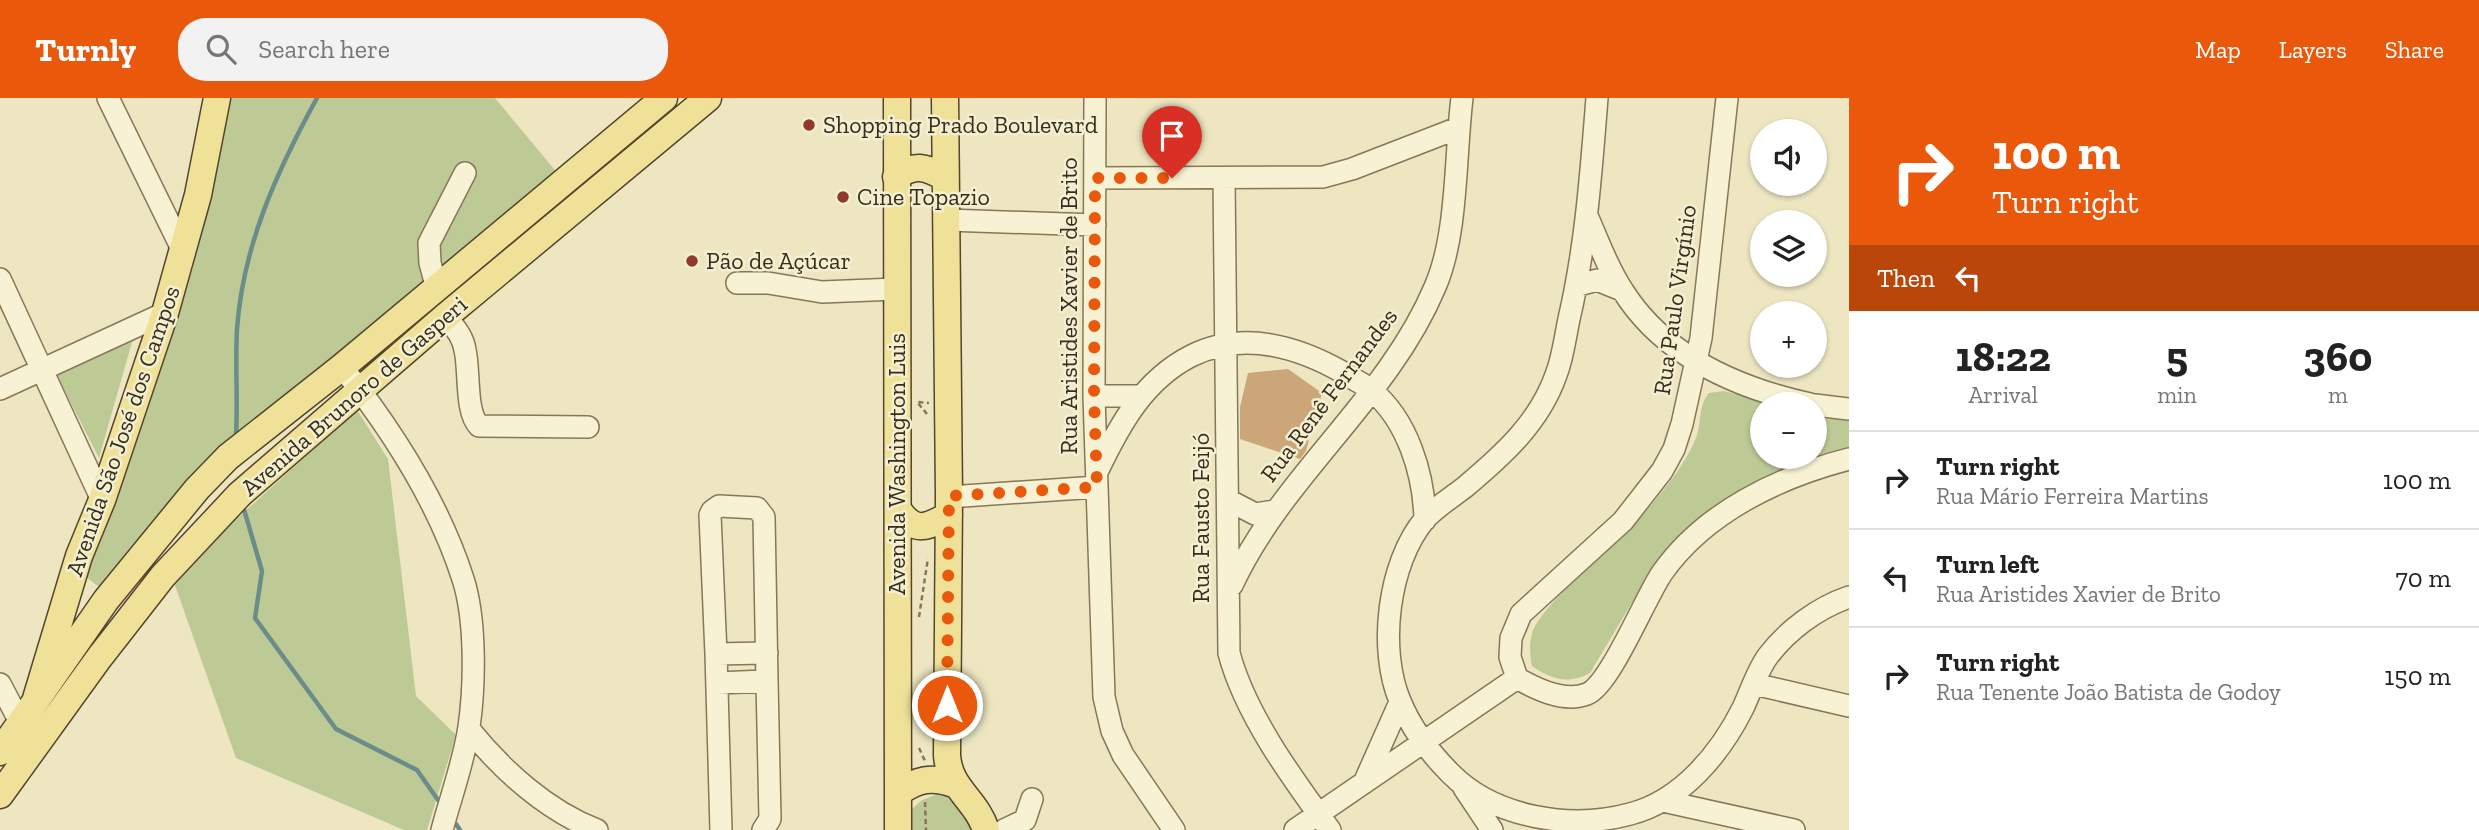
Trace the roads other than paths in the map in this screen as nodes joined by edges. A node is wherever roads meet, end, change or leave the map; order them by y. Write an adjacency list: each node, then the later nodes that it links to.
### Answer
1 (108, 98): 20 (street)
2 (217, 98): 20 (main road, Avenida São José dos Campos)
3 (664, 98): 24 (main road, Avenida Brunoro de Gasperi)
4 (708, 98): 28 (main road, Avenida Brunoro de Gasperi)
5 (897, 98): 13 (main road, Avenida Washington Luis)
6 (944, 98): 14 (main road, Avenida Washington Luis)
7 (1094, 98): 15 (street, Rua Aristides Xavier de Brito)
8 (1462, 98): 11 (street, Rua Renê Fernandes)
9 (1597, 98): 17 (street)
10 (1727, 98): 30 (street, Rua Paulo Virgínio)
11 (1458, 128): 16 (street); 34 (street, Rua Renê Fernandes)
12 (465, 173): 24 (street)
13 (896, 177): 14 (main road); 25 (main road, Avenida Washington Luis)
14 (944, 177): 18 (main road, Avenida Washington Luis)
15 (1095, 178): 16 (street); 19 (street, Rua Aristides Xavier de Brito)
16 (1224, 178): 29 (street, Rua Fausto Feijó)
17 (1587, 216): 23 (street); 26 (street)
18 (947, 220): 19 (street); 47 (main road, Avenida Washington Luis)
19 (1095, 225): 37 (street, Rua Aristides Xavier de Brito)
20 (184, 253): 27 (main road, Avenida São José dos Campos)
21 (0, 279): 32 (street)
22 (737, 283): 25 (street)
23 (1576, 286): 26 (street); 49 (street)
24 (437, 289): 31 (main road, Avenida Brunoro de Gasperi)
25 (896, 289): 46 (main road, Avenida Washington Luis)
26 (1622, 290): 30 (street)
27 (166, 313): 32 (street); 44 (main road, Avenida São José dos Campos)
28 (446, 316): 35 (main road, Avenida Brunoro de Gasperi); 41 (street)
29 (1226, 344): 34 (street); 38 (street); 45 (street, Rua Fausto Feijó)
30 (1697, 363): 36 (street); 57 (street, Rua Paulo Virgínio)
31 (342, 367): 35 (street); 52 (main road, Avenida Brunoro de Gasperi)
32 (43, 369): 33 (street); 44 (street)
33 (0, 389)
34 (1372, 390): 48 (street, Rua Renê Fernandes); 49 (street)
35 (361, 391): 54 (main road, Avenida Brunoro de Gasperi); 65 (street)
36 (1769, 392)
37 (1094, 396): 38 (street); 43 (street, Rua Aristides Xavier de Brito)
38 (1140, 396): 43 (street)
39 (1827, 406): 40 (street)
40 (1849, 408)
41 (588, 426)
42 (1849, 459): 57 (street)
43 (1097, 480): 47 (street); 83 (street, Rua Aristides Xavier de Brito)
44 (102, 500): 50 (main road, Avenida São José dos Campos)
45 (1228, 500): 48 (street); 51 (street, Rua Fausto Feijó)
46 (899, 511): 47 (main road); 71 (main road, Avenida Washington Luis)
47 (944, 512): 69 (main road, Avenida Washington Luis)
48 (1275, 512): 51 (street, Rua Renê Fernandes)
49 (1424, 520): 62 (street)
50 (73, 575): 52 (main road); 64 (main road, Avenida São José dos Campos)
51 (1230, 590): 75 (street, Rua Fausto Feijó)
52 (106, 600): 54 (main road); 64 (main road, Avenida Brunoro de Gasperi)
53 (1845, 601): 61 (street)
54 (118, 634): 64 (main road, Avenida Brunoro de Gasperi)
55 (767, 653): 56 (street); 56 (street); 58 (street)
56 (716, 654): 59 (street)
57 (1517, 678): 66 (street)
58 (767, 681): 59 (street); 79 (street)
59 (717, 683): 78 (street)
60 (0, 684): 64 (street)
61 (1754, 684): 63 (street); 74 (street)
62 (1400, 702): 66 (street); 68 (street)
63 (1849, 706)
64 (22, 718): 67 (main road, Avenida São José dos Campos)
65 (469, 729): 76 (street); 77 (street)
66 (1424, 743): 68 (street); 70 (street)
67 (5, 763): 72 (main road, Avenida São José dos Campos)
68 (1364, 782): 75 (street)
69 (954, 784): 71 (main road); 81 (main road)
70 (1462, 786): 74 (street); 85 (street)
71 (898, 793): 80 (main road, Avenida Washington Luis)
72 (0, 795)
73 (1032, 799): 82 (street)
74 (1663, 801): 86 (street)
75 (1324, 822): 84 (street)
76 (442, 830)
77 (597, 830)
78 (722, 830)
79 (763, 830)
80 (898, 830)
81 (986, 830)
82 (1004, 830)
83 (1174, 830)
84 (1295, 830)
85 (1492, 830)
86 (1794, 830)

